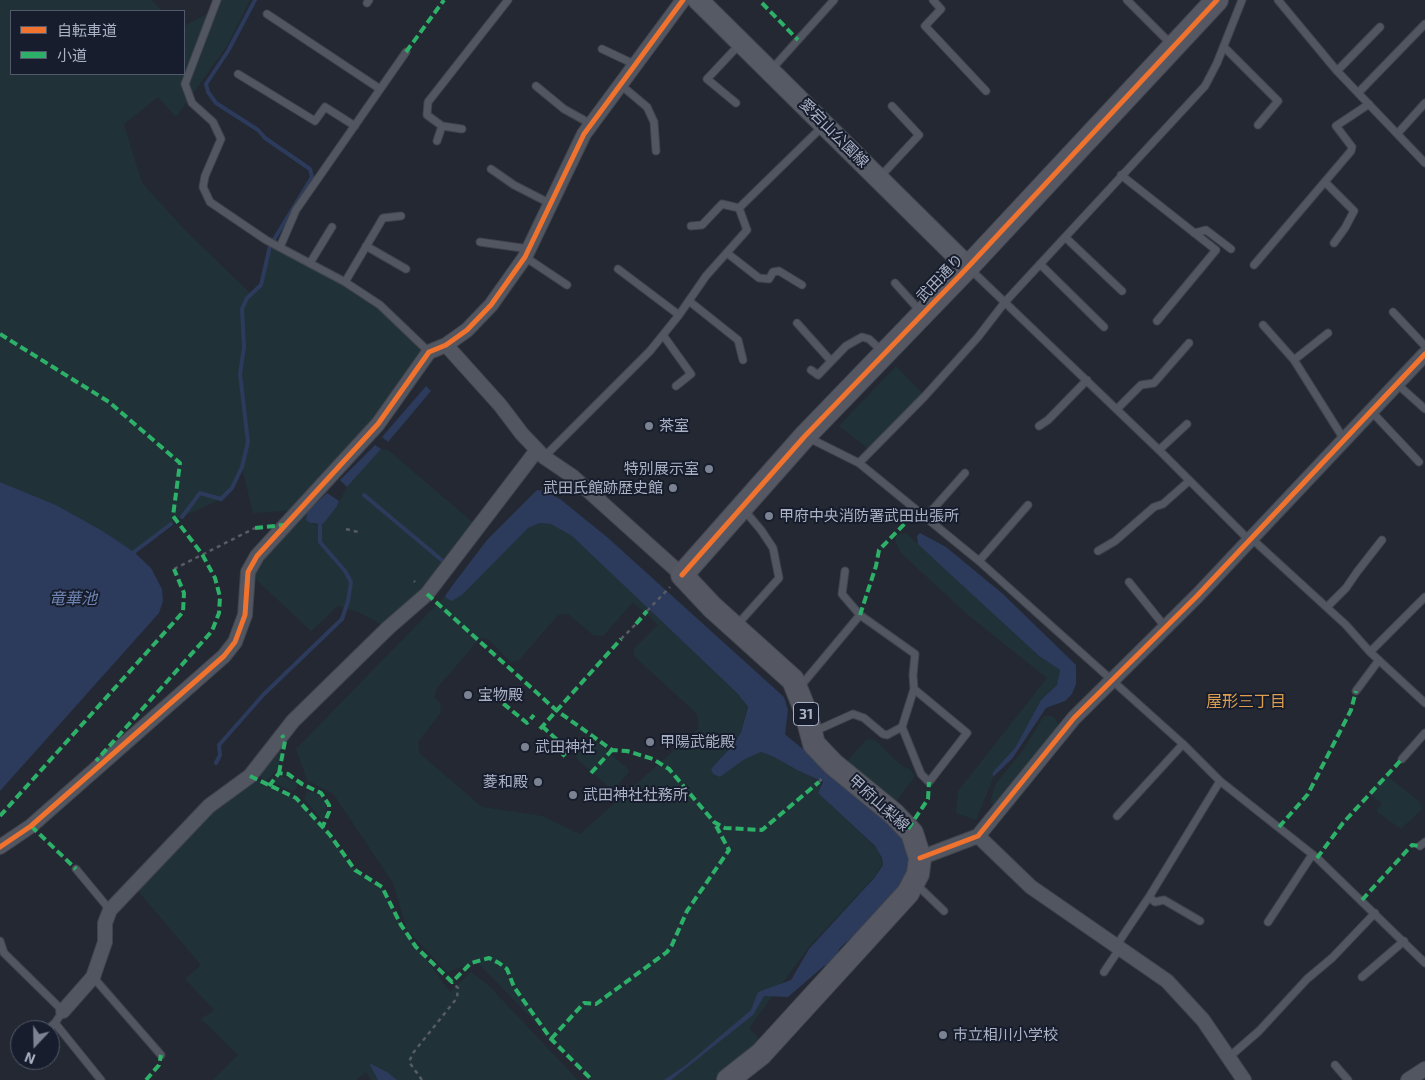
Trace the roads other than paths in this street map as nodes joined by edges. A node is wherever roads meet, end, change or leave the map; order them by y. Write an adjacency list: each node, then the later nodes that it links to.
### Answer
1 (217, 0): 56 (lane)
2 (508, 0): 36 (lane)
3 (683, 0): 19 (street)
4 (698, 0): 14 (main road, 愛宕山公園線)
5 (834, 0): 20 (lane)
6 (933, 0): 26 (lane)
7 (1127, 0): 15 (lane)
8 (1217, 0): 15 (main road, 武田通り)
9 (1242, 0): 16 (lane)
10 (1278, 0): 21 (lane)
11 (267, 14): 25 (lane)
12 (1425, 24): 27 (lane)
13 (1380, 27): 21 (lane)
14 (742, 42): 20 (main road, 愛宕山公園線); 28 (lane)
15 (1173, 46): 63 (main road, 武田通り)
16 (1224, 46): 34 (lane); 43 (lane)
17 (602, 50): 19 (lane)
18 (406, 52): 25 (lane)
19 (637, 65): 24 (street)
20 (771, 70): 33 (main road, 愛宕山公園線)
21 (1337, 71): 27 (lane)
22 (238, 74): 35 (lane)
23 (536, 86): 32 (lane)
24 (622, 86): 32 (street); 40 (lane)
25 (380, 89): 35 (lane)
26 (986, 91)
27 (1358, 92): 30 (lane)
28 (736, 103)
29 (1425, 103): 38 (lane)
30 (1369, 104): 38 (lane); 45 (lane)
31 (892, 106): 44 (lane)
32 (591, 124): 46 (street)
33 (825, 125): 44 (main road, 愛宕山公園線); 47 (lane)
34 (1258, 125)
35 (355, 126): 56 (lane)
36 (442, 126): 37 (lane); 39 (lane)
37 (462, 129)
38 (1398, 134): 41 (lane)
39 (438, 141)
40 (656, 151)
41 (1425, 163)
42 (491, 169): 46 (lane)
43 (1121, 175): 51 (lane); 52 (lane)
44 (878, 178): 63 (main road, 愛宕山公園線)
45 (1325, 182): 54 (lane); 62 (lane)
46 (552, 204): 58 (street)
47 (739, 208): 49 (lane); 59 (lane)
48 (401, 216): 55 (lane)
49 (691, 226)
50 (332, 227): 60 (lane)
51 (1194, 233): 57 (lane); 76 (lane)
52 (1065, 237): 61 (lane); 70 (lane)
53 (480, 242): 58 (lane)
54 (1334, 242)
55 (366, 246): 64 (lane); 66 (lane)
56 (279, 247): 60 (lane)
57 (1231, 249)
58 (527, 253): 68 (lane); 83 (street)
59 (727, 253): 69 (lane); 71 (lane)
60 (310, 263): 66 (lane)
61 (1040, 264): 72 (lane); 79 (lane)
62 (1254, 265)
63 (968, 267): 72 (lane); 74 (main road, 武田通り)
64 (406, 268)
65 (618, 269): 75 (lane)
66 (345, 282): 85 (lane)
67 (896, 283): 74 (lane)
68 (567, 285)
69 (802, 286)
70 (1122, 290)
71 (689, 301): 75 (lane); 88 (lane)
72 (1005, 302): 92 (lane); 105 (lane)
73 (1393, 312): 84 (lane)
74 (923, 314): 86 (main road, 武田通り)
75 (679, 315): 81 (lane)
76 (1156, 321)
77 (797, 324): 90 (lane)
78 (1263, 325): 89 (lane)
79 (1104, 327)
80 (1328, 333): 89 (lane)
81 (663, 335): 94 (lane); 103 (lane)
82 (1189, 343): 95 (lane)
83 (446, 345): 85 (street); 103 (street)
84 (1425, 346)
85 (429, 352): 138 (street)
86 (885, 354): 90 (lane); 100 (main road, 武田通り)
87 (1425, 354): 93 (street)
88 (742, 360)
89 (1294, 360): 101 (lane)
90 (831, 361): 91 (lane)
91 (812, 370)
92 (1087, 380): 95 (lane); 99 (lane)
93 (1398, 384): 96 (lane); 97 (street)
94 (676, 386)
95 (1117, 409): 102 (lane)
96 (1425, 409)
97 (1372, 412): 101 (street); 104 (lane)
98 (1187, 424): 102 (lane)
99 (1039, 426)
100 (806, 436): 105 (lane); 109 (main road, 武田通り)
101 (1345, 441): 111 (street)
102 (1159, 450): 107 (lane)
103 (540, 454): 116 (street); 144 (street)
104 (1419, 462)
105 (860, 463): 110 (lane)
106 (965, 474): 110 (lane)
107 (1188, 481): 111 (lane); 113 (lane)
108 (1028, 505): 114 (lane)
109 (742, 507): 116 (main road, 武田通り); 121 (lane)
110 (926, 517): 114 (lane)
111 (1250, 539): 119 (lane); 122 (street)
112 (1382, 540): 119 (lane)
113 (1098, 551)
114 (979, 561): 125 (lane)
115 (845, 571): 120 (lane)
116 (674, 582): 121 (main road, 甲府山梨線 / 31)
117 (1128, 582): 122 (lane)
118 (1425, 597): 123 (lane)
119 (1327, 608): 123 (lane)
120 (860, 615): 126 (lane); 127 (lane)
121 (735, 627): 127 (main road, 甲府山梨線 / 31)
122 (1166, 628): 125 (street)
123 (1370, 652): 124 (lane)
124 (1379, 660): 128 (lane); 129 (lane)
125 (1111, 680): 133 (lane); 137 (street)
126 (914, 689): 130 (lane); 130 (lane)
127 (797, 690): 131 (main road, 甲府山梨線 / 31)
128 (1356, 692)
129 (1425, 703)
130 (902, 727): 131 (lane)
131 (811, 733): 140 (main road, 甲府山梨線 / 31)
132 (1425, 733): 134 (lane)
133 (1183, 744): 135 (lane); 136 (lane)
134 (1402, 759)
135 (1220, 780): 139 (lane); 143 (lane)
136 (1116, 816)
137 (978, 836): 140 (street); 151 (street)
138 (0, 847)
139 (1312, 856): 146 (lane); 148 (lane)
140 (920, 858): 142 (main road)
141 (76, 869): 144 (lane)
142 (914, 882): 145 (lane); 164 (main road)
143 (1149, 897): 147 (lane); 151 (lane)
144 (110, 910): 154 (street)
145 (944, 911)
146 (1375, 913): 150 (lane); 159 (lane)
147 (1200, 922)
148 (1268, 922)
149 (0, 941): 156 (lane)
150 (1404, 941): 152 (lane); 155 (lane)
151 (1118, 947): 153 (lane); 159 (street)
152 (1425, 963)
153 (1104, 972)
154 (93, 977): 156 (street); 158 (lane)
155 (1362, 977)
156 (59, 1017): 157 (lane); 163 (lane)
157 (56, 1020)
158 (161, 1055)
159 (1228, 1058): 165 (street)
160 (1335, 1065): 166 (lane)
161 (1425, 1069): 162 (street)
162 (1411, 1079)
163 (101, 1080)
164 (728, 1080)
165 (1244, 1080)
166 (1348, 1080)

